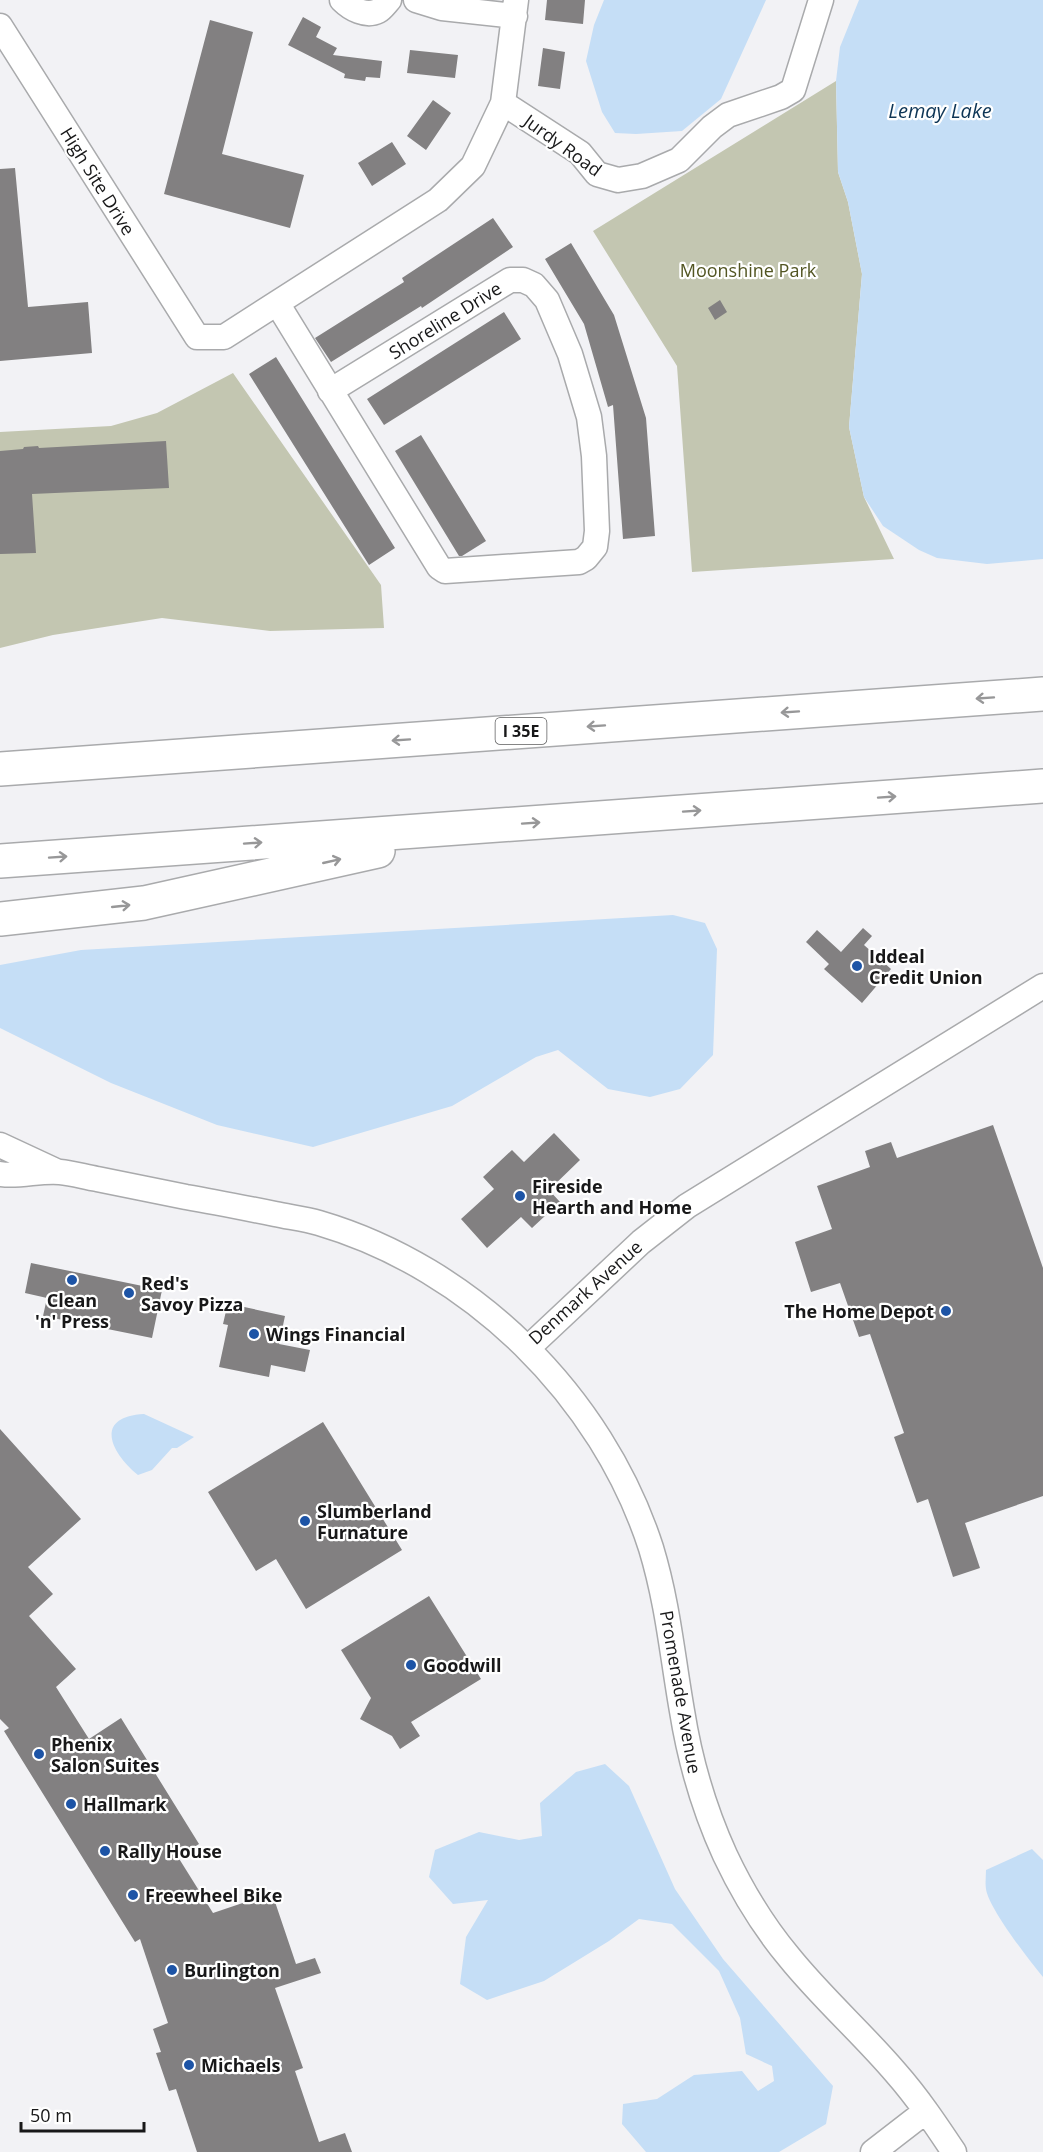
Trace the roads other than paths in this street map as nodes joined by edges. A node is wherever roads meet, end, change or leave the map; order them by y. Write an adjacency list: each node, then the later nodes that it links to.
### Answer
1 (342, 0): 2 (street)
2 (389, 0)
3 (416, 0): 5 (street)
4 (821, 0): 7 (street, Jurdy Road)
5 (516, 8): 7 (street, Jurdy Road)
6 (0, 26): 9 (street, High Site Drive)
7 (503, 103): 8 (street, Jurdy Road)
8 (277, 303): 9 (street, Jurdy Road); 10 (street, Shoreline Drive)
9 (197, 337)
10 (330, 391): 10 (street, Shoreline Drive)
11 (1043, 694): 12 (highway, I 35E, one-way to 12)
12 (0, 769)
13 (1043, 786): 14 (highway, one-way to 13)
14 (488, 826): 15 (highway, one-way to 14); 16 (highway, one-way to 14)
15 (3, 861)
16 (0, 919)
17 (1043, 986): 21 (street, Denmark Avenue)
18 (0, 1144): 19 (street, Denmark Avenue)
19 (58, 1172): 20 (street, Denmark Avenue); 21 (street, Denmark Avenue)
20 (0, 1174)
21 (528, 1348): 22 (street, Promenade Avenue)
22 (926, 2111): 23 (street); 24 (street, Promenade Avenue)
23 (873, 2152)
24 (954, 2152)

